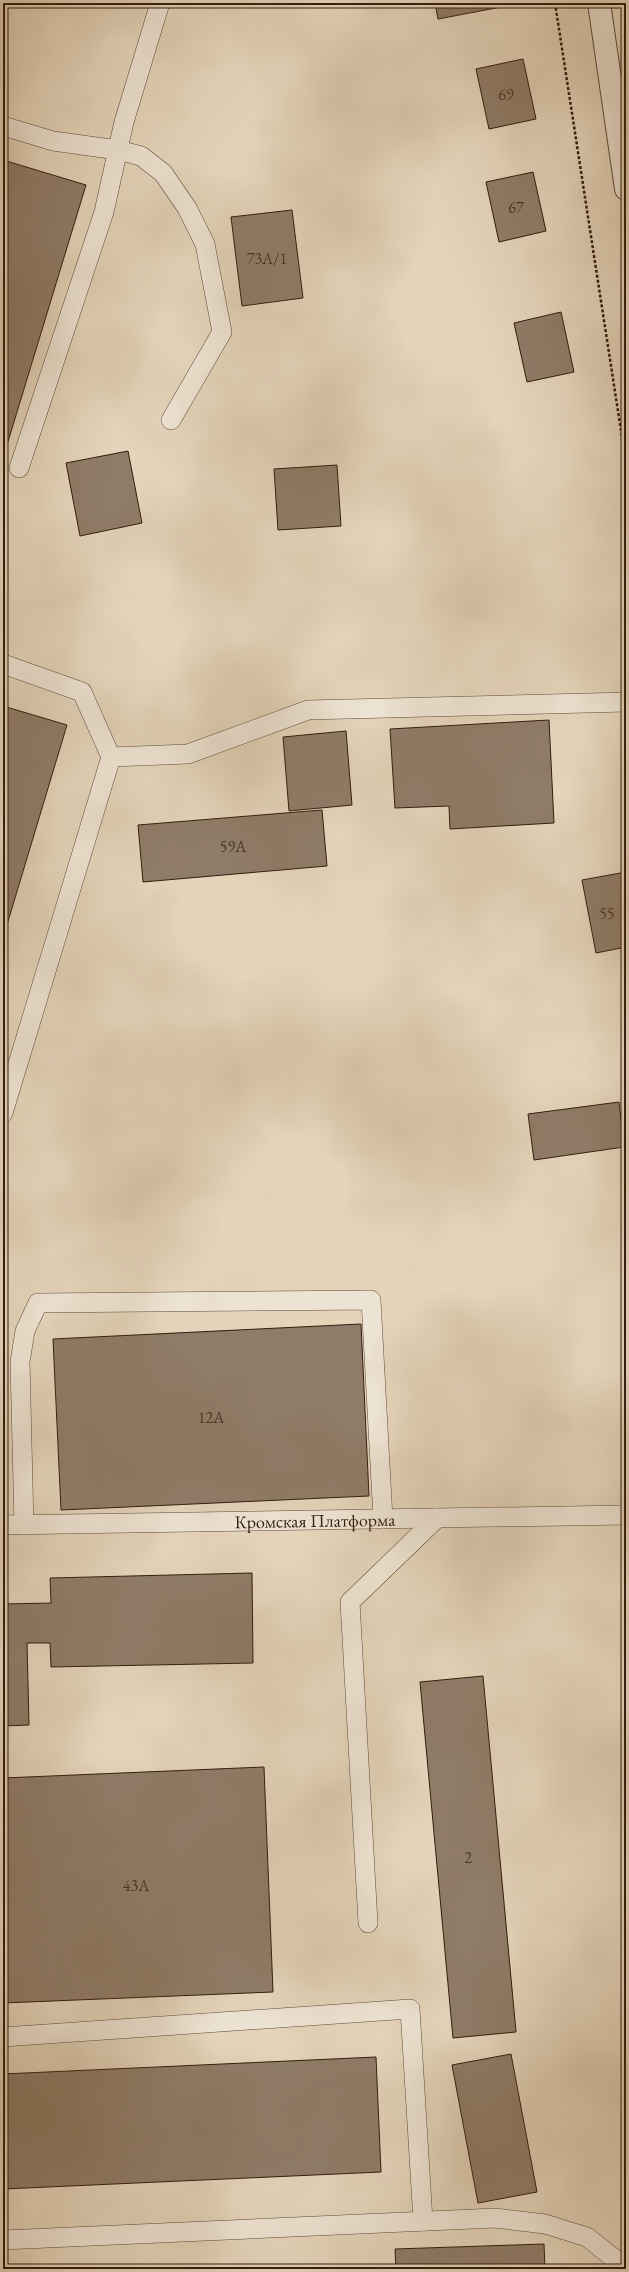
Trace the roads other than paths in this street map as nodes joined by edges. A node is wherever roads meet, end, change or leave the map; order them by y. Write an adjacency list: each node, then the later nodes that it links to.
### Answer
1 (160, 3): 5 (lane)
2 (599, 3): 4 (street)
3 (3, 126): 5 (lane)
4 (623, 148): 6 (street)
5 (118, 150): 7 (lane); 8 (lane)
6 (626, 189)
7 (171, 420)
8 (19, 468)
9 (3, 664): 11 (lane)
10 (626, 702): 11 (lane)
11 (111, 757): 12 (lane)
12 (3, 1113)
13 (626, 1514): 14 (lane, Кромская Платформа)
14 (437, 1518): 15 (lane, Кромская Платформа); 18 (lane)
15 (383, 1519): 17 (lane, Кромская Платформа); 17 (lane)
16 (3, 1525): 17 (lane, Кромская Платформа)
17 (24, 1525)
18 (368, 1923)
19 (3, 2037): 20 (lane)
20 (423, 2221): 21 (lane); 22 (lane)
21 (3, 2240)
22 (626, 2268)

